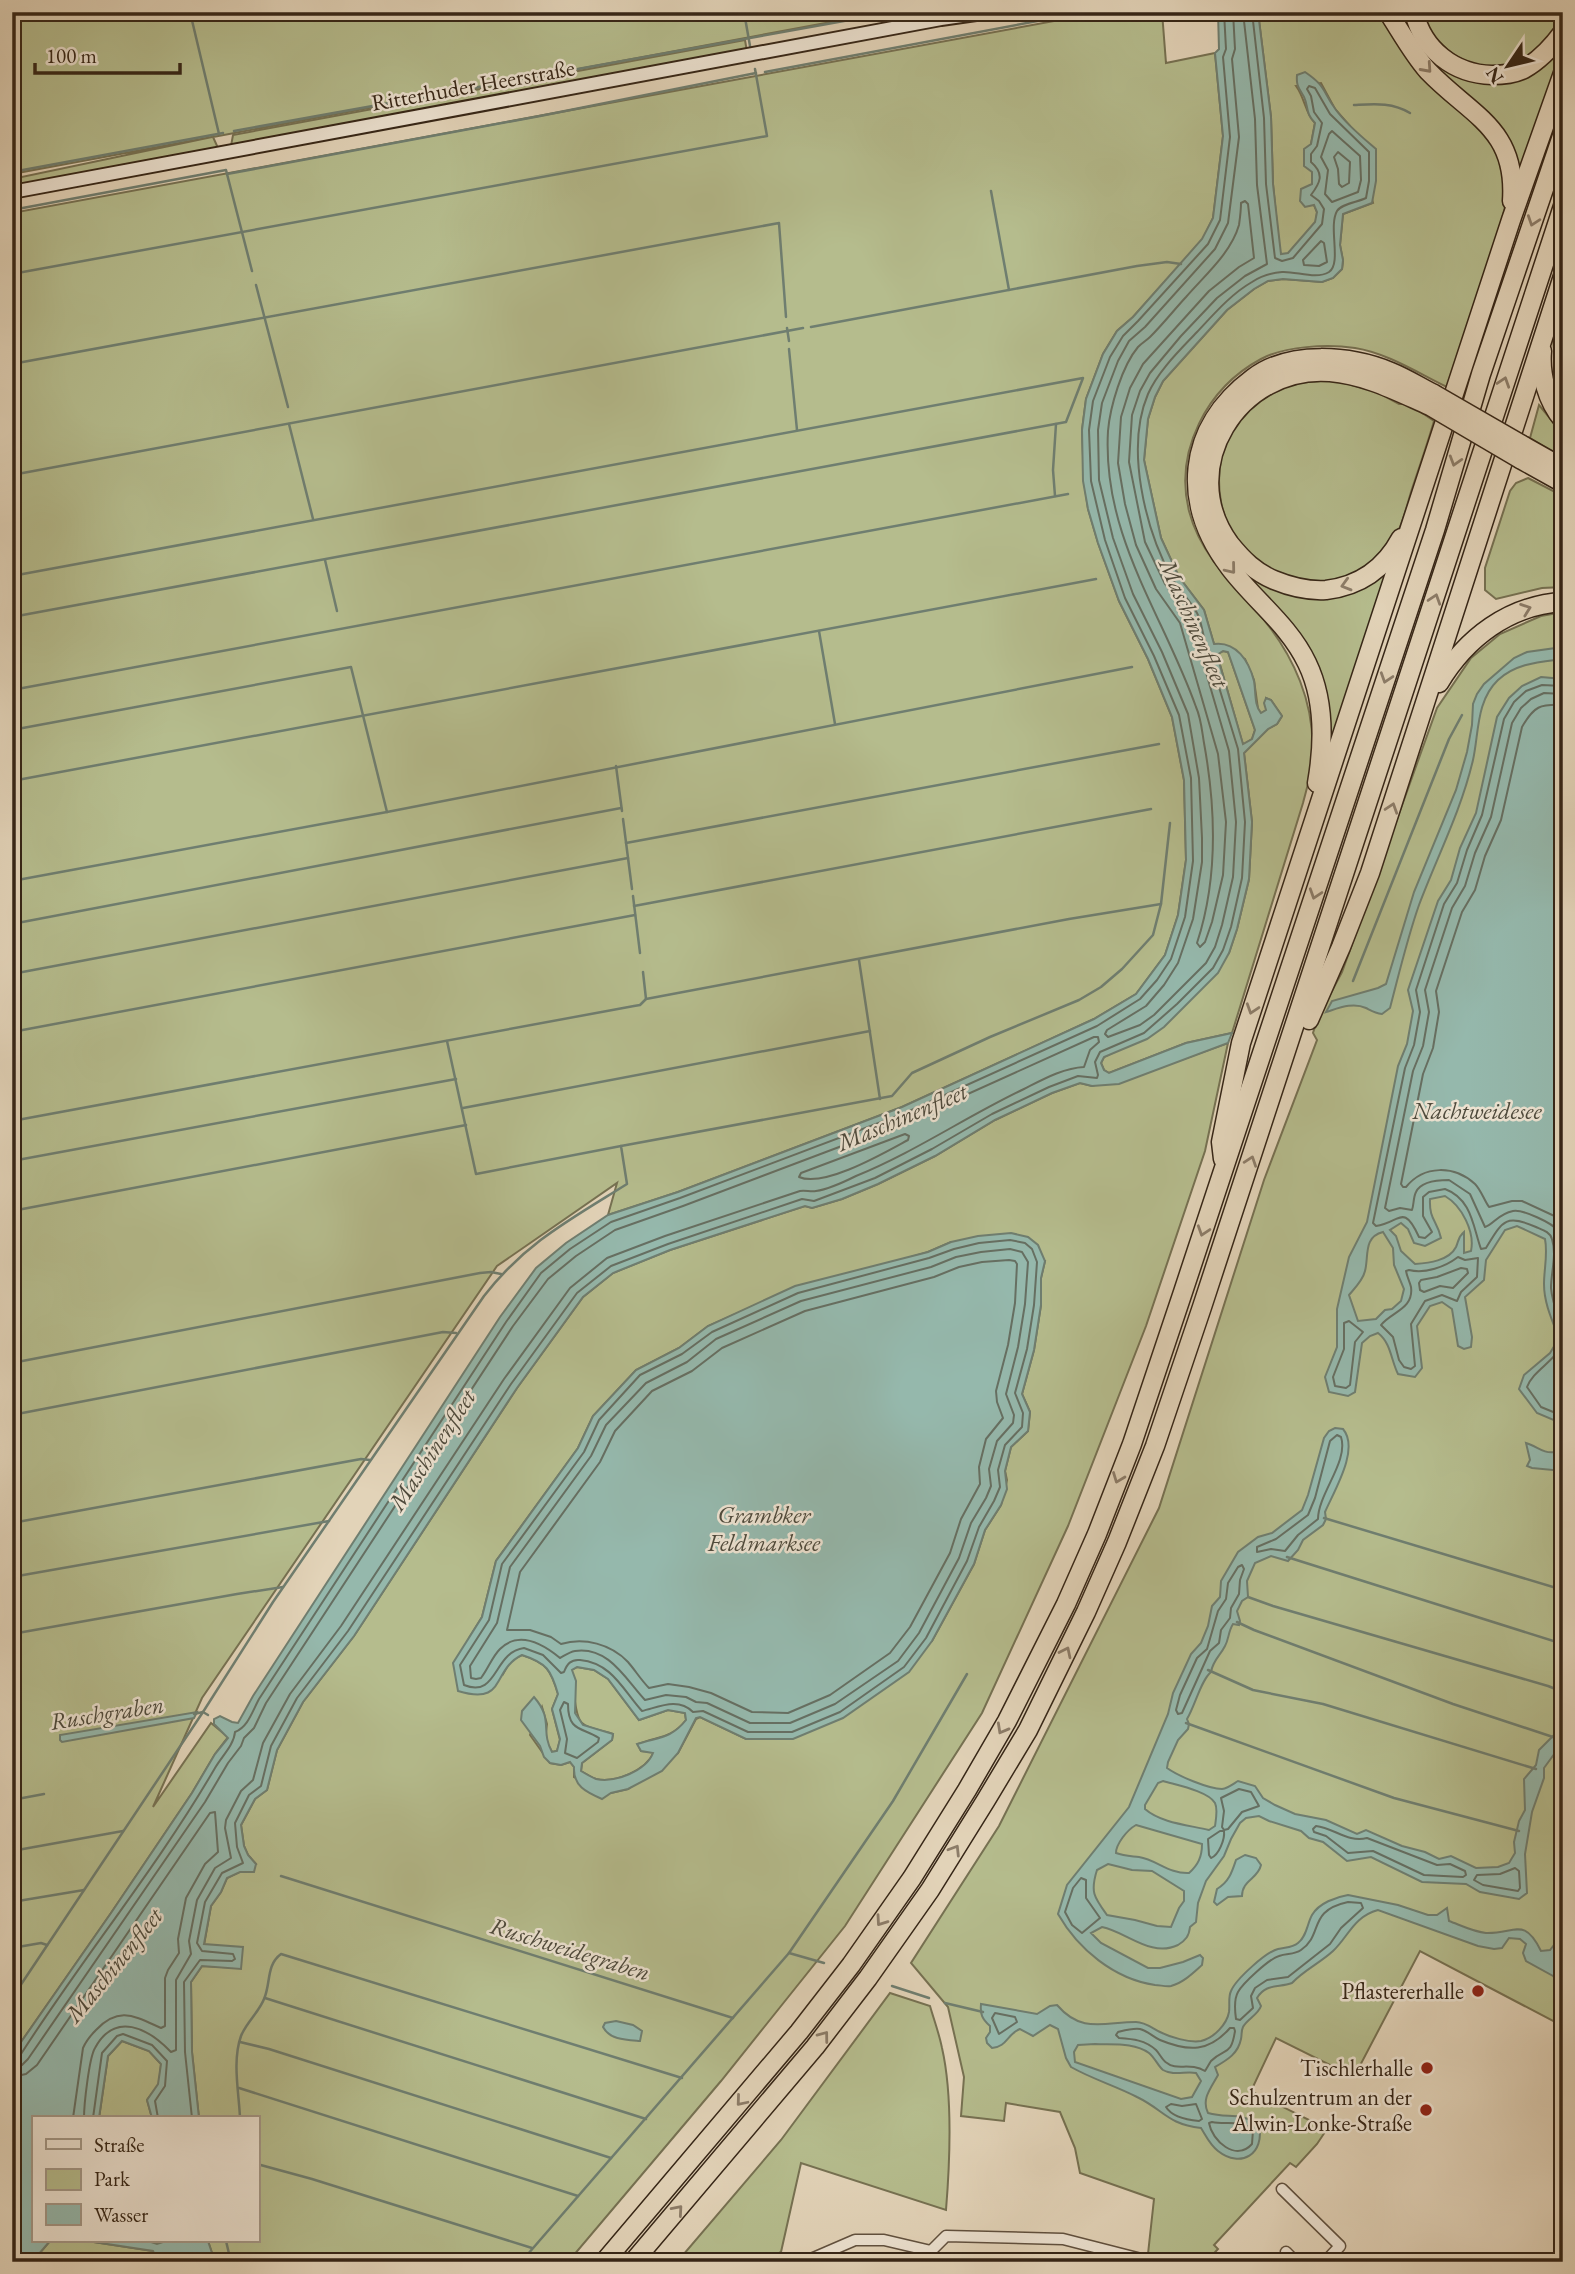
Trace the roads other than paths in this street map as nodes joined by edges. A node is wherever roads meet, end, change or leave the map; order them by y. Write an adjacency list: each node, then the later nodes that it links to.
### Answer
1 (966, 12): 5 (main road, Ritterhuder Heerstraße)
2 (990, 12): 5 (main road, Ritterhuder Heerstraße)
3 (1388, 12): 11 (highway, one-way to 11)
4 (1414, 12): 6 (highway)
5 (942, 19): 9 (main road, Ritterhuder Heerstraße)
6 (1563, 32)
7 (1563, 73): 11 (highway)
8 (1563, 133): 24 (highway, one-way to 24)
9 (12, 192)
10 (1563, 206): 23 (highway, one-way to 10)
11 (1511, 220): 19 (highway)
12 (1563, 276): 13 (highway)
13 (1544, 332): 15 (highway); 21 (highway)
14 (1432, 400): 16 (highway, bridge); 19 (highway, one-way to 14); 22 (highway, one-way to 22)
15 (1563, 420)
16 (1522, 452): 17 (highway); 18 (highway)
17 (1563, 468)
18 (1563, 483)
19 (1419, 500): 22 (highway)
20 (1563, 602): 21 (highway, one-way to 20)
21 (1426, 704): 23 (highway, one-way to 21)
22 (1309, 834): 24 (highway, one-way to 24)
23 (1274, 1092): 29 (highway, one-way to 23)
24 (1225, 1166): 28 (highway, one-way to 28)
25 (1282, 2189): 34 (street)
26 (930, 2251): 30 (street); 31 (street); 32 (street)
27 (1286, 2252): 33 (street)
28 (604, 2262)
29 (634, 2262)
30 (804, 2262)
31 (936, 2262)
32 (1153, 2262)
33 (1296, 2262)
34 (1325, 2262)

